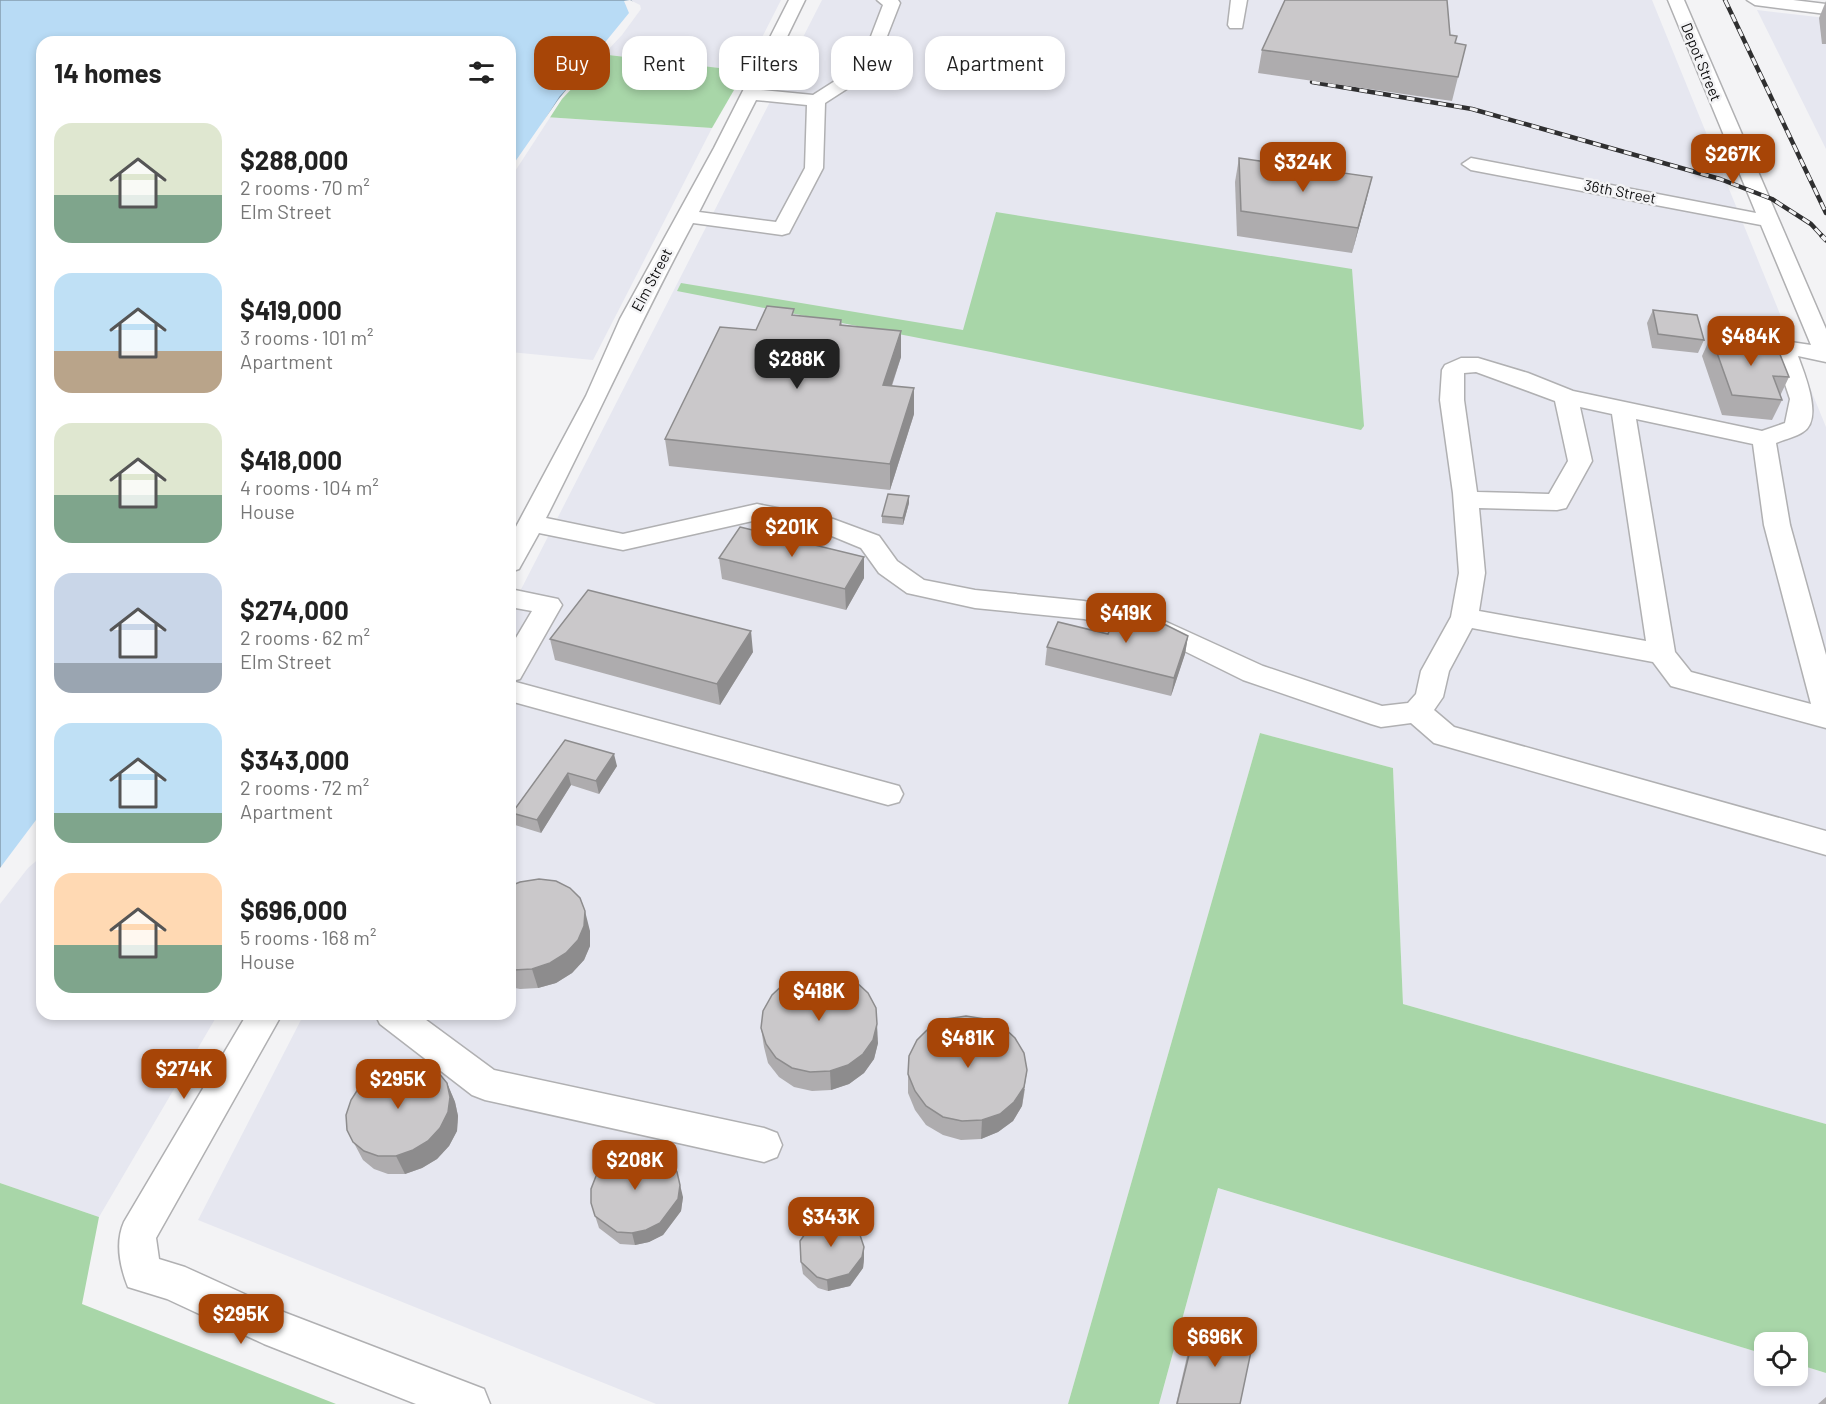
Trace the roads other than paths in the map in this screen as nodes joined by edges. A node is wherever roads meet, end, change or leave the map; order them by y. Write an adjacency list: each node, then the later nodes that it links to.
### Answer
1 (797, 0): 8 (street, Elm Street)
2 (885, 0): 9 (street)
3 (1239, 0): 7 (street)
4 (1676, 0): 12 (street, Depot Street)
5 (1755, 0): 6 (street)
6 (1826, 9)
7 (1236, 25)
8 (750, 94): 9 (street); 11 (street, Elm Street)
9 (816, 101): 11 (street)
10 (1471, 164): 12 (street, 36th Street)
11 (686, 216): 18 (street, Elm Street)
12 (1769, 221): 13 (street, Depot Street)
13 (1826, 354): 16 (street)
14 (1566, 397): 15 (street); 17 (street); 17 (street)
15 (1623, 410): 16 (street); 22 (street)
16 (1764, 439): 25 (street)
17 (1466, 500): 21 (street)
18 (531, 523): 19 (street, Elm Street); 26 (street)
19 (516, 552)
20 (516, 599): 23 (street)
21 (1464, 617): 22 (street); 26 (street)
22 (1662, 654): 27 (street)
23 (516, 662)
24 (516, 694): 28 (street)
25 (1826, 706)
26 (1417, 712): 29 (street)
27 (1826, 718)
28 (888, 794)
29 (1826, 843)
30 (262, 1020): 33 (street)
31 (400, 1020): 32 (street)
32 (764, 1145)
33 (468, 1404)

